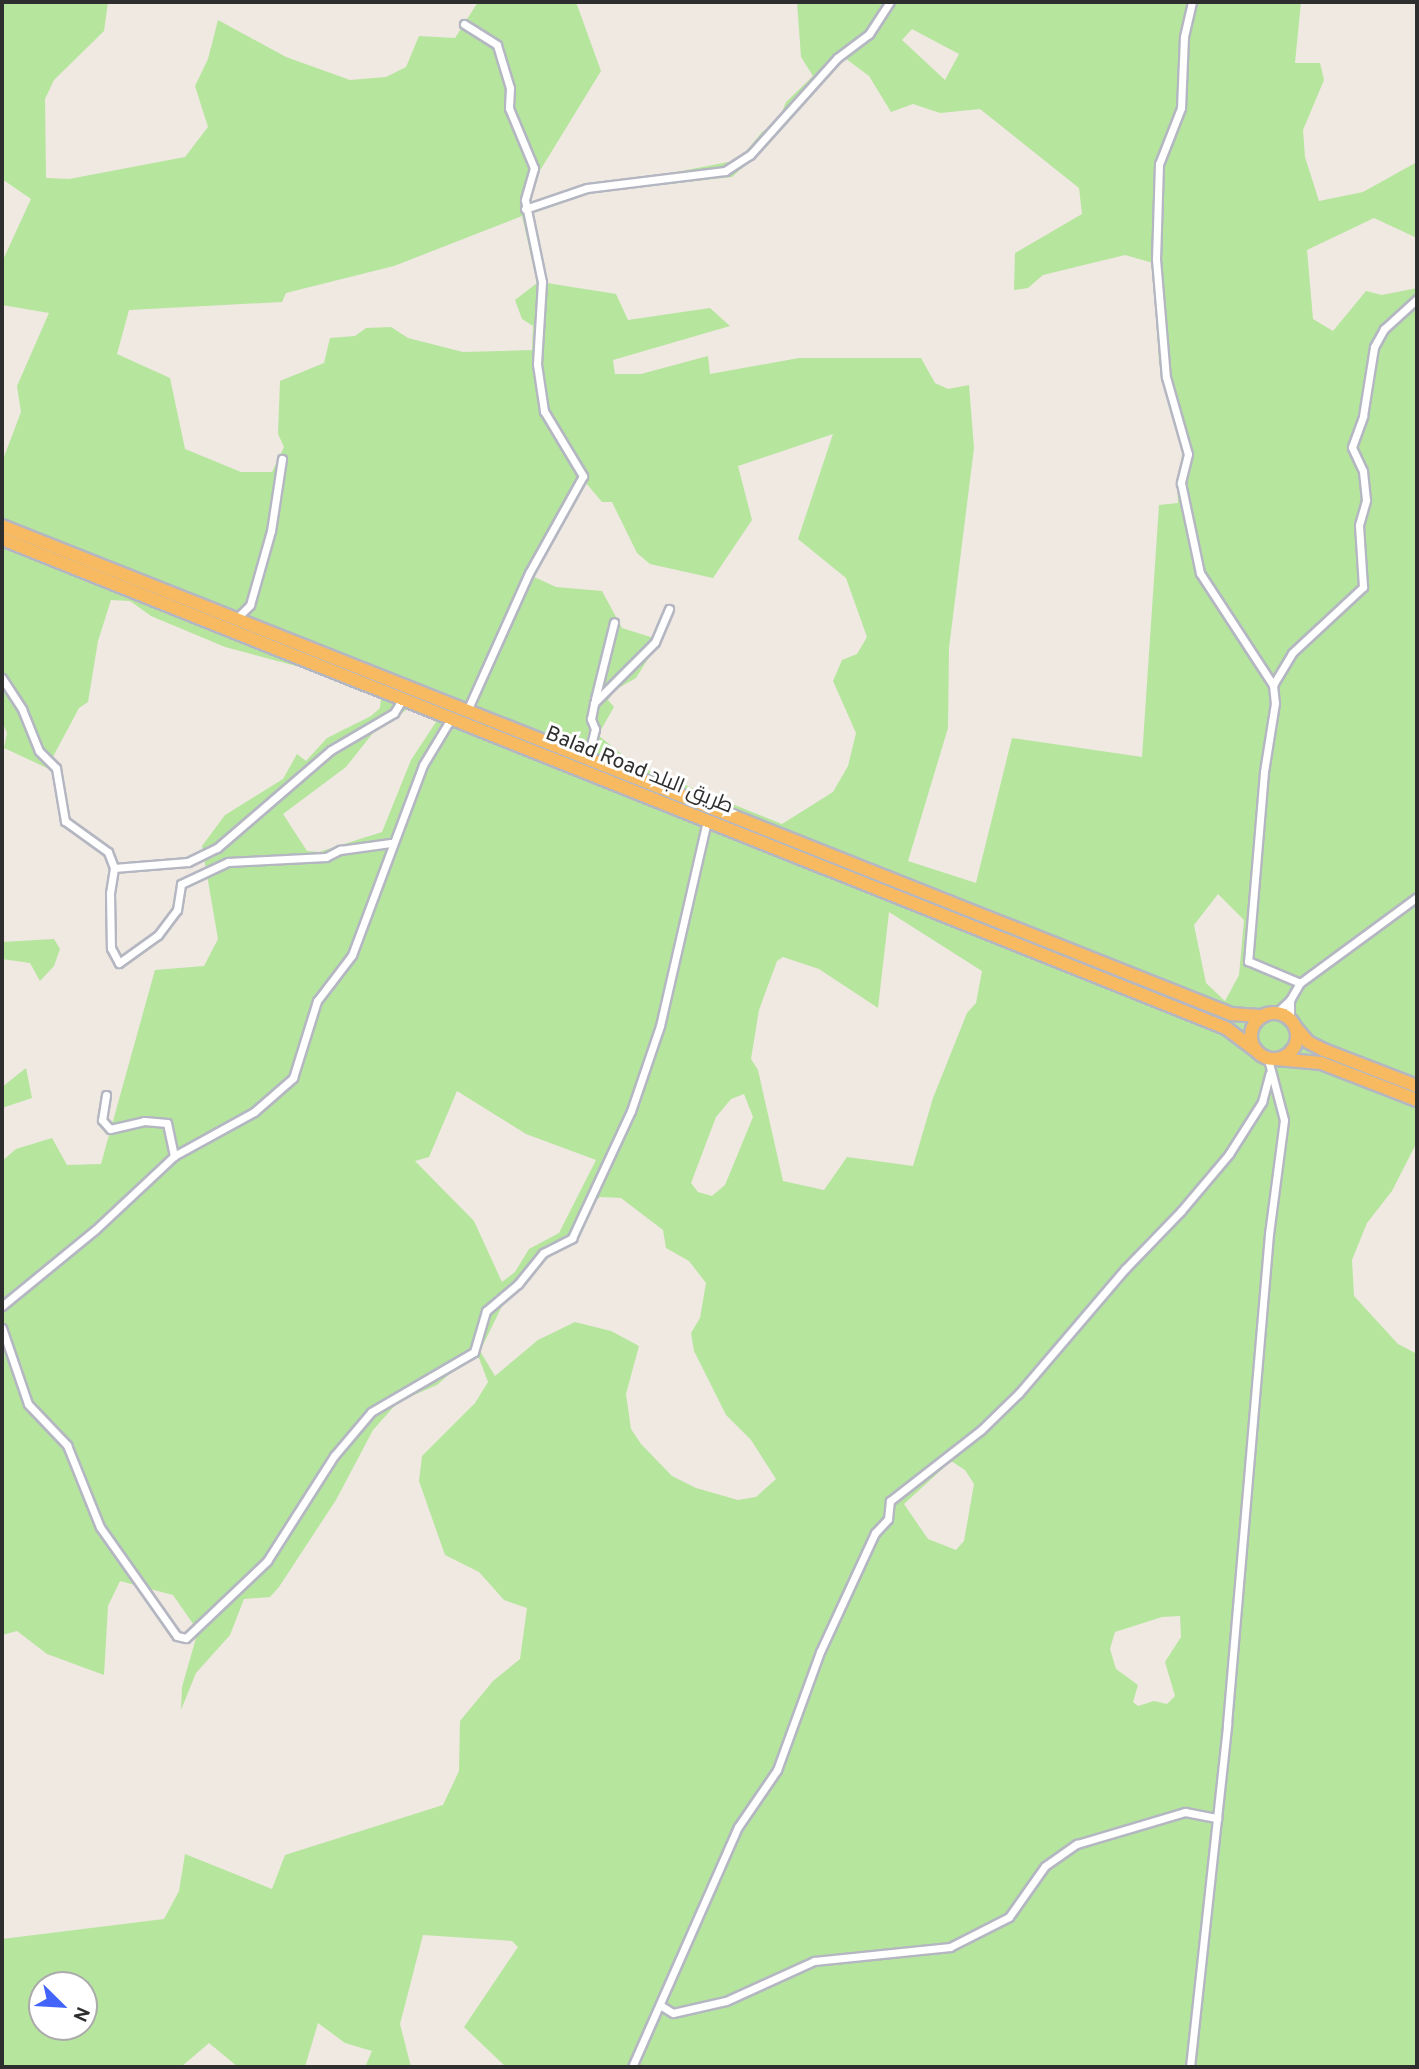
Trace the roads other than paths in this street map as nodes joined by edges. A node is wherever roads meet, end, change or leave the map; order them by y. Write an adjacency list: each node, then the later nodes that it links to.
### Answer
1 (890, 2): 4 (street)
2 (1192, 2): 13 (street)
3 (464, 24): 4 (street)
4 (525, 209): 16 (street)
5 (1417, 299): 13 (street)
6 (282, 459): 10 (street)
7 (2, 527): 10 (highway, Balad Road طريق البلد)
8 (2, 539): 14 (highway, Balad Road طريق البلد)
9 (669, 609): 15 (street)
10 (238, 617): 16 (highway, Balad Road طريق البلد)
11 (614, 622): 15 (street)
12 (2, 678): 21 (street)
13 (1273, 685): 23 (street)
14 (404, 697): 17 (highway, Balad Road طريق البلد); 21 (street)
15 (594, 703): 18 (street)
16 (468, 709): 18 (highway, Balad Road طريق البلد)
17 (453, 717): 19 (highway, Balad Road طريق البلد); 20 (street)
18 (588, 757): 25 (highway, Balad Road طريق البلد)
19 (707, 819): 27 (highway, Balad Road طريق البلد); 35 (street)
20 (391, 843): 21 (street); 33 (street)
21 (114, 868)
22 (1417, 897): 23 (street)
23 (1300, 983): 24 (street)
24 (1290, 1000): 25 (street); 26 (street)
25 (1269, 1015): 26 (highway); 27 (highway)
26 (1292, 1022): 28 (highway); 30 (highway)
27 (1255, 1050): 28 (highway)
28 (1272, 1059): 29 (street); 32 (highway)
29 (1270, 1073): 36 (street); 37 (street)
30 (1417, 1086)
31 (106, 1095): 33 (street)
32 (1417, 1100)
33 (174, 1156): 34 (street)
34 (2, 1306)
35 (2, 1328)
36 (1217, 1818): 37 (street); 39 (street)
37 (660, 2005): 38 (street)
38 (632, 2067)
39 (1190, 2067)

